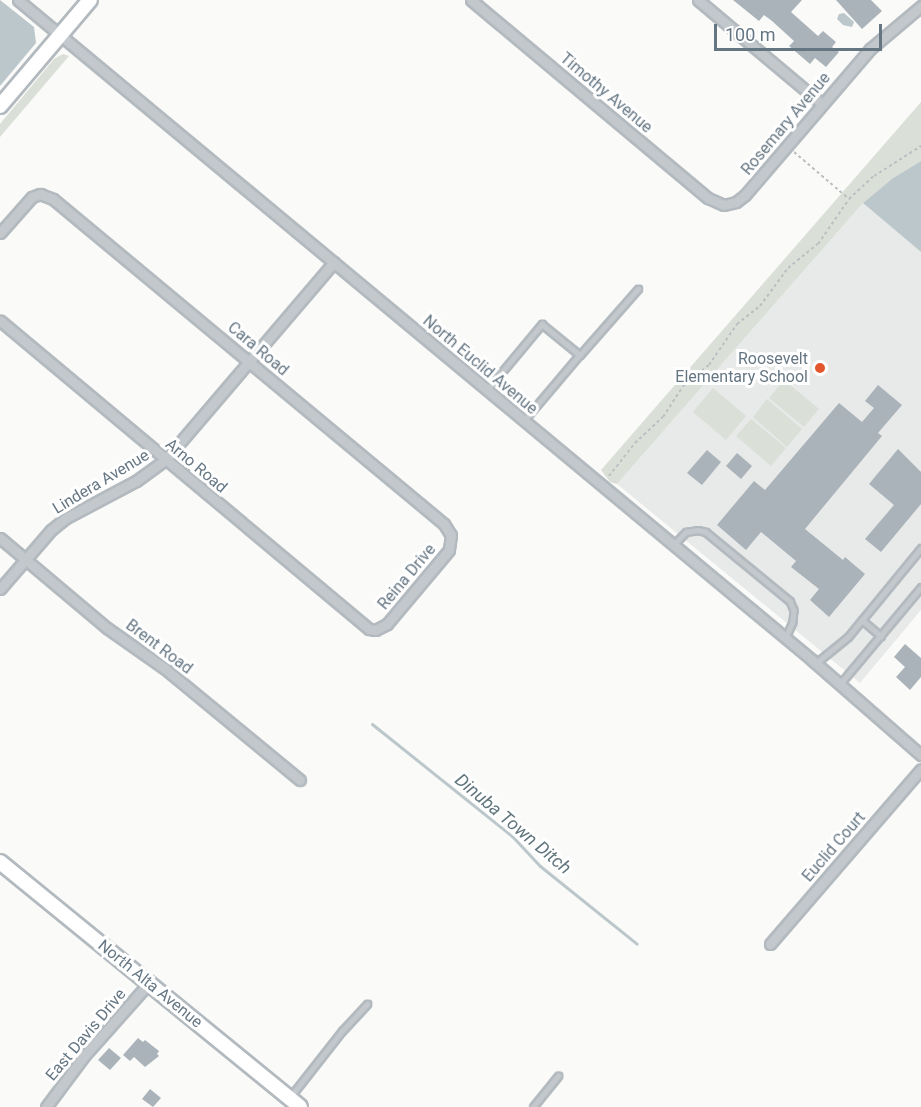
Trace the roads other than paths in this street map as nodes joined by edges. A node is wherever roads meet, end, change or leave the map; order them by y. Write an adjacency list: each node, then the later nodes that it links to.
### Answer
1 (18, 0): 7 (street, North Euclid Avenue)
2 (90, 0): 7 (main road)
3 (471, 0): 10 (street, Timothy Avenue)
4 (698, 0): 8 (street)
5 (914, 0): 6 (street)
6 (921, 7): 8 (street, Rosemary Avenue)
7 (59, 36): 9 (main road); 12 (street, North Euclid Avenue)
8 (822, 104): 10 (street, Rosemary Avenue)
9 (0, 106)
10 (724, 205)
11 (0, 233): 16 (street, Cara Road)
12 (334, 262): 16 (street, Lindera Avenue); 17 (street, North Euclid Avenue)
13 (638, 289): 15 (lane)
14 (0, 321): 19 (street, Arno Road)
15 (580, 355): 17 (lane); 18 (lane)
16 (250, 362): 19 (street, Lindera Avenue); 20 (street, Cara Road)
17 (487, 390): 18 (street, North Euclid Avenue)
18 (524, 421): 22 (street, North Euclid Avenue)
19 (165, 460): 24 (street, Lindera Avenue); 28 (street, Arno Road)
20 (451, 535): 28 (street, Reina Drive)
21 (0, 538): 24 (street, Brent Road)
22 (673, 544): 30 (street, North Euclid Avenue); 30 (lane)
23 (921, 548): 27 (lane)
24 (26, 559): 26 (street, Lindera Avenue); 35 (street, Brent Road)
25 (921, 587): 29 (lane)
26 (0, 589)
27 (862, 620): 29 (lane); 31 (lane)
28 (375, 630)
29 (881, 636): 32 (lane)
30 (786, 638): 31 (street, North Euclid Avenue)
31 (816, 663): 32 (street, North Euclid Avenue)
32 (840, 684): 33 (street, North Euclid Avenue)
33 (921, 755)
34 (921, 769): 37 (street, Euclid Court)
35 (300, 780)
36 (0, 862): 38 (main road, North Alta Avenue)
37 (770, 944)
38 (149, 983): 41 (main road, North Alta Avenue); 42 (street, East Davis Drive)
39 (367, 1005): 41 (lane)
40 (558, 1076): 43 (lane)
41 (295, 1103)
42 (46, 1107)
43 (533, 1107)

